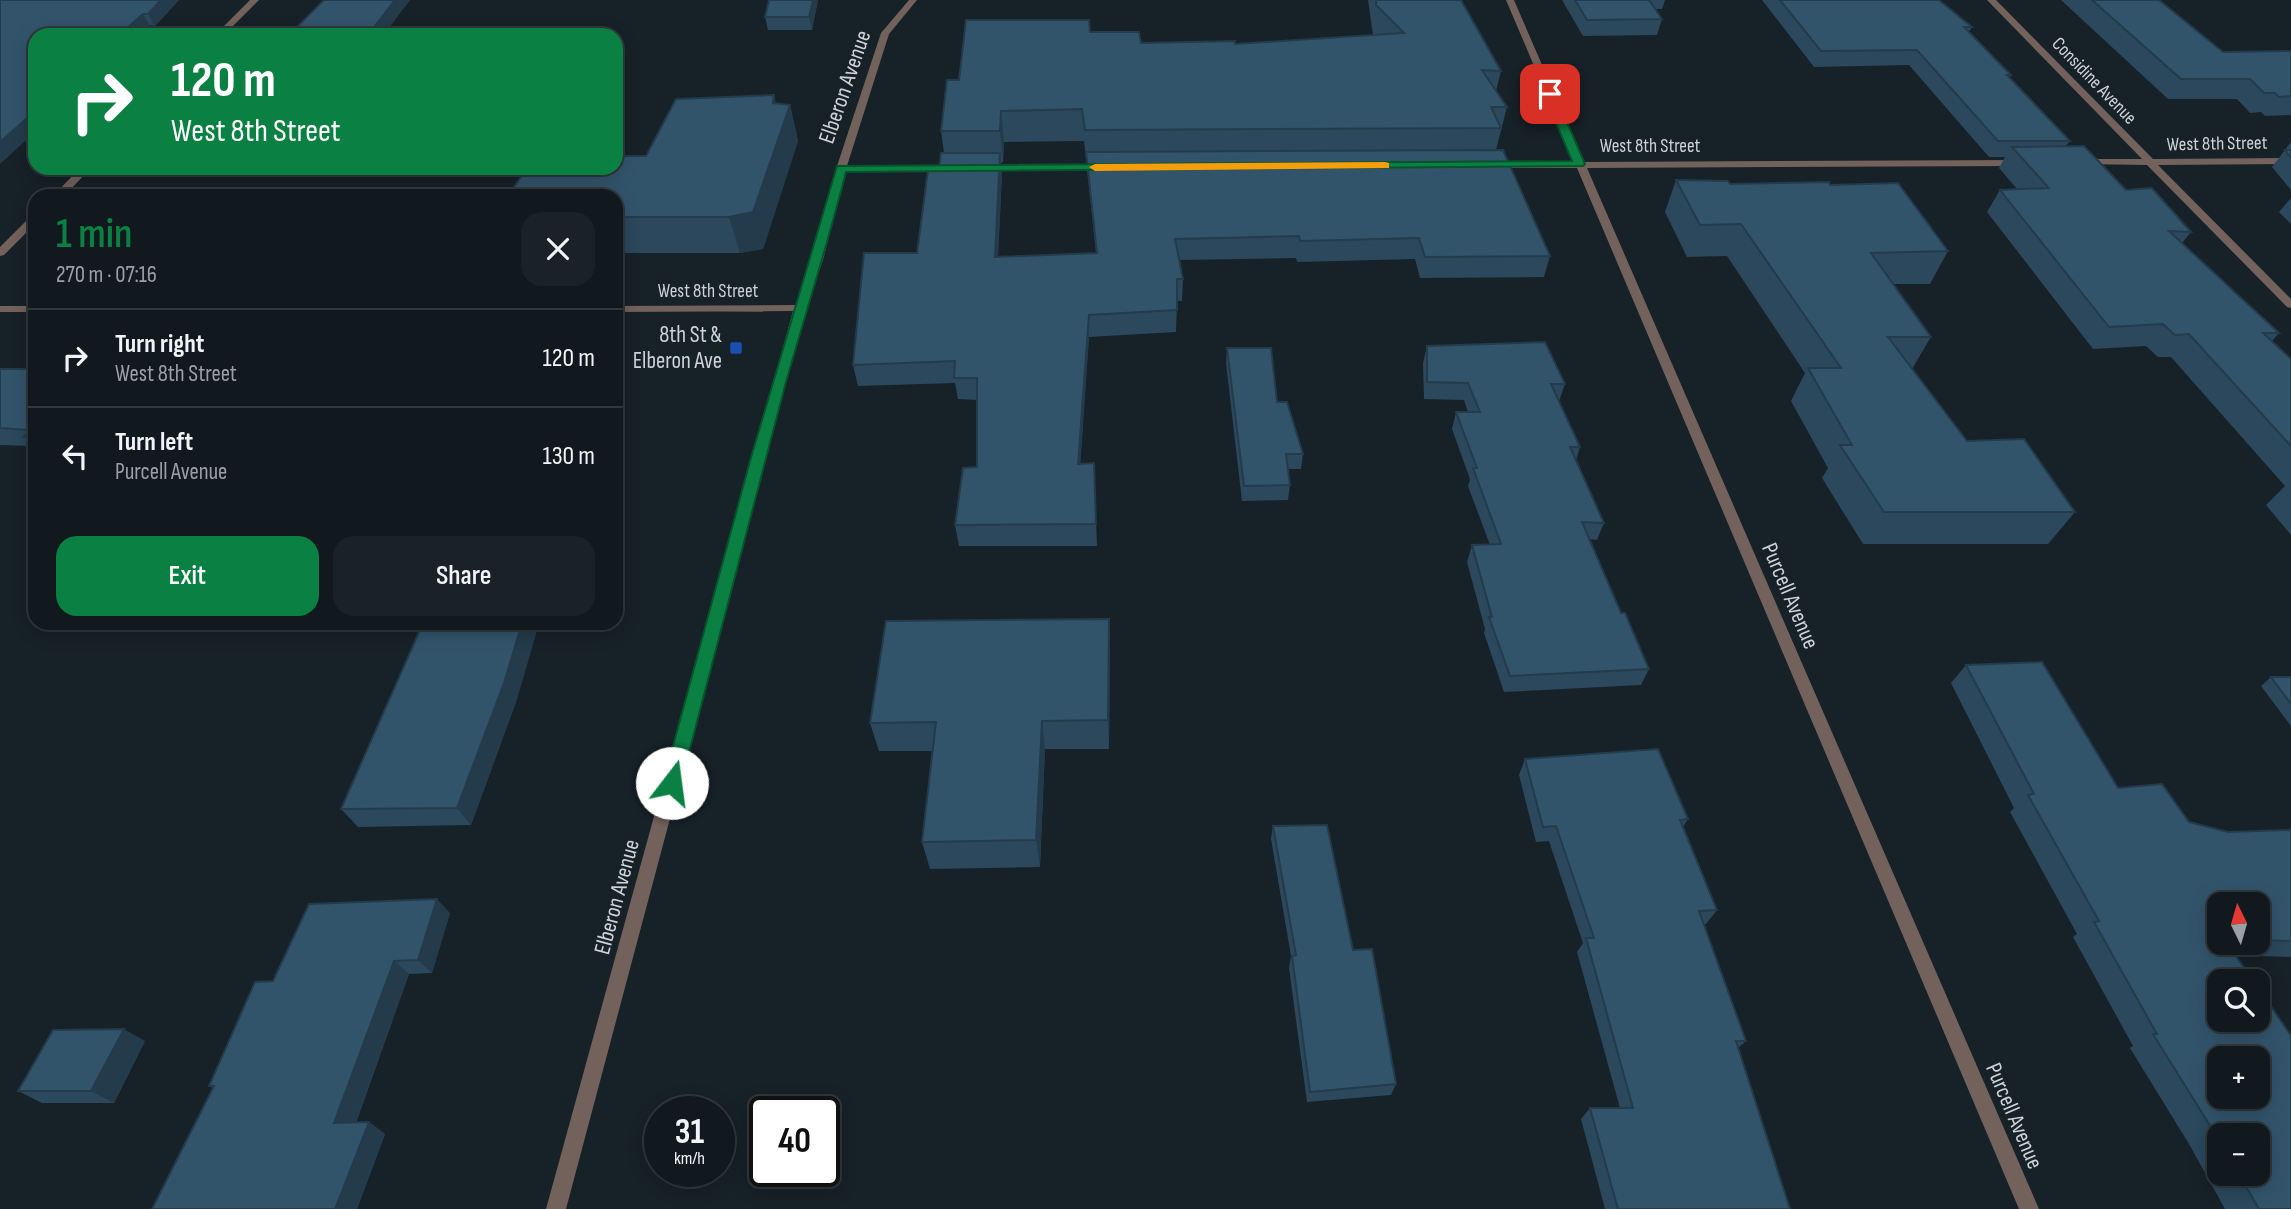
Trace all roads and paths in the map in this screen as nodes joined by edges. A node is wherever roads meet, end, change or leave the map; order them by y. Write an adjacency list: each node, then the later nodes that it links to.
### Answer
1 (254, 0): 5 (street)
2 (913, 0): 13 (street, Elberon Avenue)
3 (1510, 0): 10 (street, Purcell Avenue)
4 (1991, 0): 9 (street, Considine Avenue)
5 (226, 28)
6 (2291, 160): 9 (street, West 8th Street)
7 (2038, 162): 10 (street, West 8th Street)
8 (2066, 162): 9 (street, West 8th Street)
9 (2149, 162): 18 (street, Considine Avenue)
10 (1579, 164): 11 (street, West 8th Street); 24 (street, Purcell Avenue)
11 (1473, 165)
12 (1118, 167): 13 (street)
13 (841, 169): 22 (street, Elberon Avenue)
14 (79, 175): 15 (street)
15 (65, 189)
16 (28, 225): 17 (street)
17 (0, 253)
18 (2291, 305)
19 (0, 309): 20 (street)
20 (28, 309)
21 (623, 309): 22 (street, West 8th Street)
22 (800, 309): 23 (street, Elberon Avenue)
23 (556, 1209)
24 (2029, 1209)

